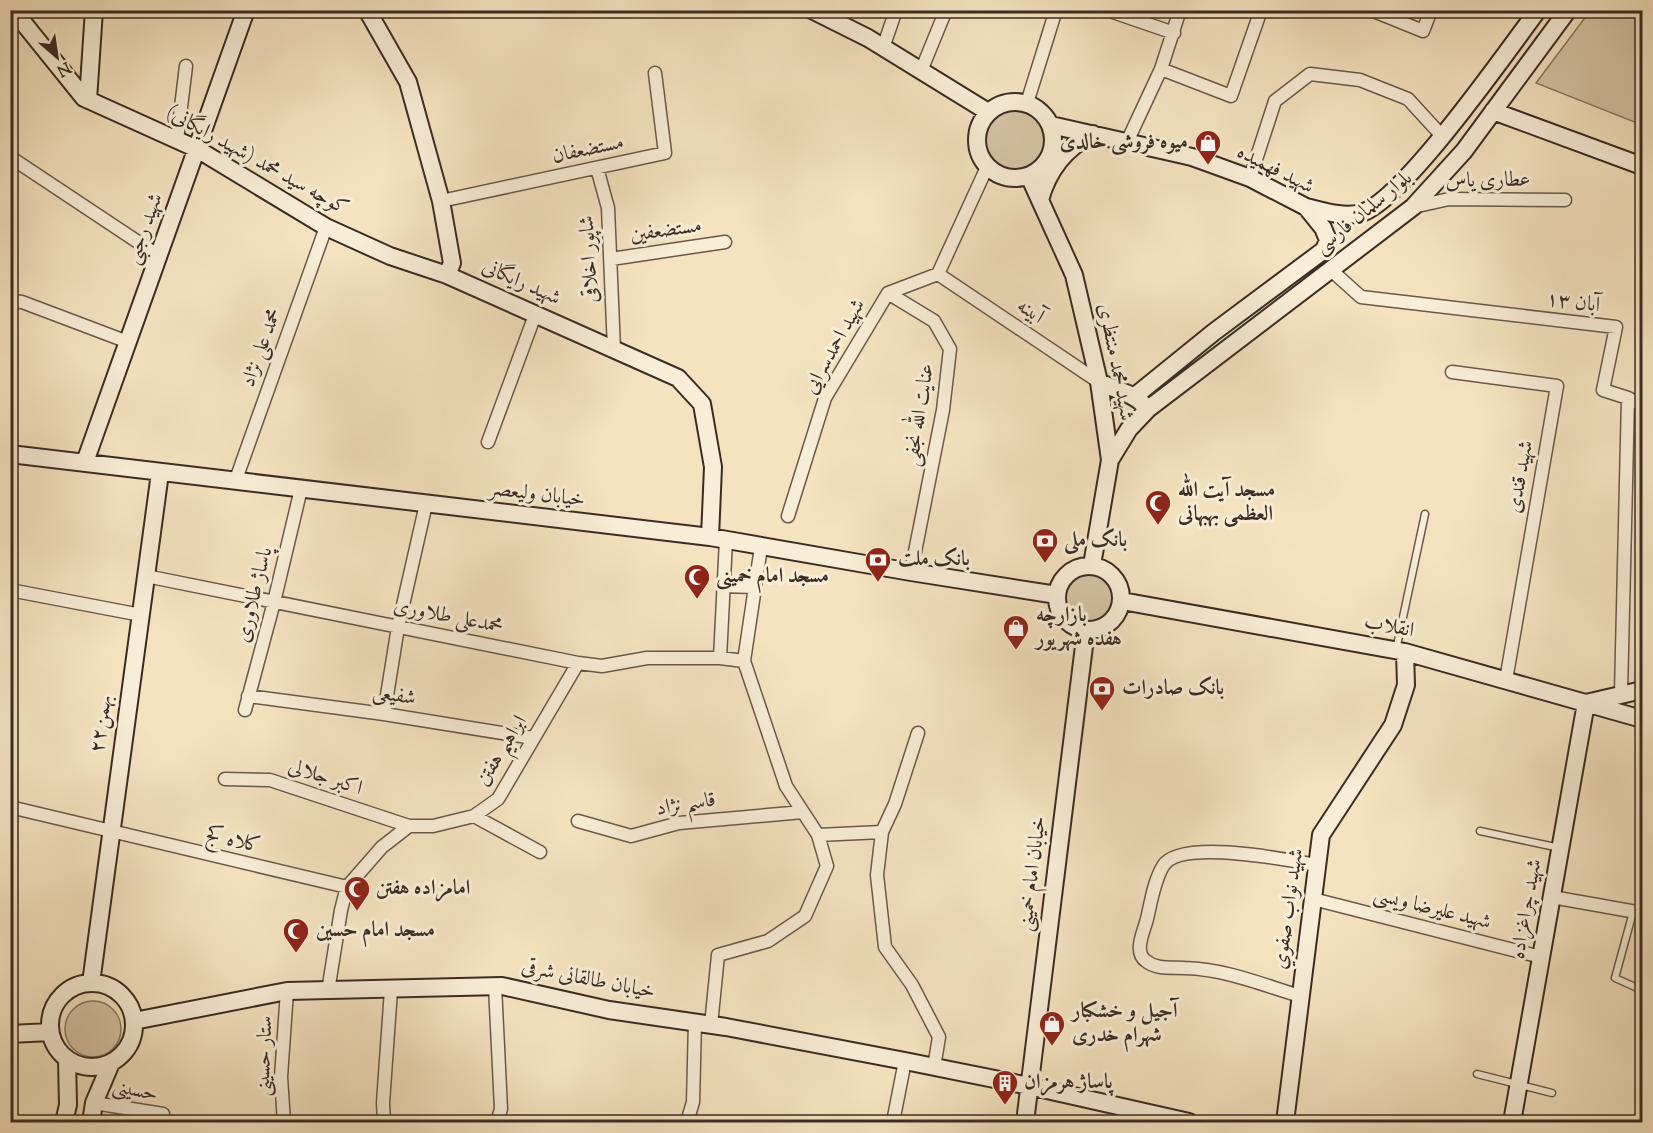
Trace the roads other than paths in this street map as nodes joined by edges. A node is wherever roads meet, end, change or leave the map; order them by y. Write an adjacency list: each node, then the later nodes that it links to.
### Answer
1 (14, 10): 22 (main road, کوچه سید محمد (شهید رایگانی))
2 (94, 10): 22 (main road)
3 (246, 10): 31 (main road, شهید رجبی)
4 (367, 10): 40 (main road, شهید رایگانی)
5 (812, 10): 17 (main road)
6 (896, 10): 17 (street)
7 (946, 10): 20 (street)
8 (1056, 10): 23 (street)
9 (1107, 10): 16 (street)
10 (1180, 10): 16 (street)
11 (1261, 10): 19 (street)
12 (1371, 10): 13 (street)
13 (1431, 10)
14 (1538, 10): 28 (main road, بلوار سلمان فارسی)
15 (1568, 10): 24 (main road, بلوار سلمان فارسی)
16 (1174, 33): 19 (street)
17 (883, 48): 20 (main road)
18 (186, 66): 29 (street)
19 (1161, 69): 30 (street)
20 (921, 71): 25 (main road)
21 (656, 73): 35 (street, مستضعفان)
22 (88, 100): 29 (main road, کوچه سید محمد (شهید رایگانی))
23 (1027, 103): 25 (main road); 26 (main road)
24 (1493, 111): 33 (main road); 42 (main road, بلوار سلمان فارسی)
25 (988, 112): 34 (main road)
26 (1051, 125): 27 (main road, شهید فهمیده); 36 (main road)
27 (1093, 134): 30 (main road, شهید فهمیده); 38 (main road)
28 (1442, 136): 37 (street); 41 (main road, بلوار سلمان فارسی)
29 (177, 140): 31 (main road, کوچه سید محمد (شهید رایگانی))
30 (1127, 142): 37 (main road, شهید فهمیده)
31 (197, 149): 43 (main road, کوچه سید محمد (شهید رایگانی)); 45 (main road, شهید رجبی)
32 (10, 157): 45 (street)
33 (1642, 166)
34 (987, 167): 36 (main road); 48 (street)
35 (597, 168): 40 (street, مستضعفان); 46 (street, شاپور اخلاقی)
36 (1029, 176): 38 (main road, شهید محمد منتظری)
37 (1250, 178): 41 (main road, شهید فهمیده)
38 (1040, 200): 56 (main road, شهید محمد منتظری)
39 (1565, 200): 42 (street, عطاری یاس)
40 (441, 201): 49 (main road, شهید رایگانی)
41 (1306, 207): 57 (main road, شهید فهمیده)
42 (1413, 207): 47 (main road, بلوار سلمان فارسی)
43 (326, 227): 49 (main road, کوچه سید محمد (شهید رایگانی)); 66 (street, محمد علی نژاد)
44 (725, 243): 46 (street, مستضعفین)
45 (159, 256): 53 (main road, شهید رجبی)
46 (611, 259): 54 (street, شاپور اخلاقی)
47 (1330, 270): 58 (street, ۱۳ آبان); 60 (main road, بلوار سلمان فارسی)
48 (938, 274): 50 (street, شهید احمدسرایی); 56 (street, آبینه)
49 (447, 275): 52 (main road, شهید رایگانی)
50 (888, 293): 70 (street, شهید احمدسرایی); 74 (street, عنایت الله نجفی)
51 (10, 301): 53 (street)
52 (535, 315): 54 (main road, شهید رایگانی); 61 (street)
53 (128, 342): 64 (main road, شهید رجبی)
54 (614, 349): 71 (main road, شهید رایگانی)
55 (1452, 372): 89 (street, شهید قندی)
56 (1099, 382): 57 (main road); 63 (main road, شهید محمد منتظری)
57 (1135, 396): 60 (main road)
58 (1628, 398): 59 (street); 91 (street)
59 (1642, 405)
60 (1148, 409): 63 (main road, بلوار سلمان فارسی)
61 (488, 442)
62 (10, 454): 64 (main road, خیابان ولیعصر)
63 (1110, 460): 73 (main road, شهید محمد منتظری)
64 (85, 462): 65 (main road, خیابان ولیعصر)
65 (160, 473): 66 (main road, خیابان ولیعصر); 75 (main road, ۲۲بهمن)
66 (235, 482): 67 (main road, خیابان ولیعصر)
67 (301, 489): 68 (main road, خیابان ولیعصر); 81 (street, پاساژ طلاوری)
68 (426, 504): 71 (main road, خیابان ولیعصر); 83 (street)
69 (1425, 514): 85 (lane)
70 (788, 516)
71 (718, 539): 72 (main road, خیابان ولیعصر); 76 (street)
72 (761, 547): 74 (main road, خیابان ولیعصر); 77 (street)
73 (1092, 565): 79 (main road); 80 (main road)
74 (911, 573): 79 (main road, خیابان ولیعصر)
75 (146, 576): 81 (street, محمدعلی طلاوری); 82 (main road, ۲۲بهمن)
76 (723, 586): 77 (street); 86 (street)
77 (754, 587): 87 (street)
78 (10, 590): 82 (street)
79 (1056, 594): 84 (main road)
80 (1122, 601): 84 (main road); 85 (main road, انقلاب)
81 (274, 602): 83 (street, محمدعلی طلاوری); 92 (street, پاساژ طلاوری)
82 (141, 615): 106 (main road, ۲۲بهمن)
83 (398, 627): 88 (street, محمدعلی طلاوری); 95 (street)
84 (1086, 630): 134 (main road, خیابان امام خمینی)
85 (1400, 651): 89 (main road, انقلاب); 111 (main road, شهید نواب صفوي)
86 (720, 658): 87 (street, محمدعلی طلاوری); 88 (street, محمدعلی طلاوری)
87 (744, 662): 101 (street)
88 (578, 663): 98 (street, ابراهیم هفتن)
89 (1506, 680): 93 (main road, انقلاب)
90 (1642, 690): 91 (main road)
91 (1621, 693): 93 (main road)
92 (248, 696): 94 (street, پاساژ طلاوری); 95 (street, شفیعی)
93 (1586, 703): 96 (main road, انقلاب); 109 (main road, شهید چراغزاده)
94 (245, 710)
95 (384, 714): 98 (street, شفیعی)
96 (1642, 719)
97 (918, 733): 107 (street)
98 (533, 738): 102 (street, ابراهیم هفتن)
99 (225, 780): 104 (street, اکبر جلالی)
100 (10, 807): 106 (street, کلاه کج)
101 (802, 812): 103 (street, قاسم نژاد); 108 (street)
102 (474, 816): 104 (street, ابراهیم هفتن); 110 (street)
103 (578, 821)
104 (409, 826): 112 (street)
105 (1480, 831): 109 (lane)
106 (110, 832): 112 (street, کلاه کج); 117 (main road, ۲۲بهمن)
107 (882, 832): 108 (street); 131 (street)
108 (818, 835): 125 (street)
109 (1560, 848): 113 (main road, شهید چراغزاده)
110 (540, 852)
111 (1317, 865): 114 (main road, شهید نواب صفوي); 123 (street)
112 (347, 887): 122 (street)
113 (1552, 897): 115 (street); 116 (main road, شهید چراغزاده)
114 (1313, 899): 116 (street, شهید علیرضا ویسی); 123 (main road, شهید نواب صفوي)
115 (1638, 912): 120 (lane)
116 (1541, 957): 133 (main road, شهید چراغزاده)
117 (91, 982): 124 (main road); 126 (main road)
118 (495, 986): 119 (main road, خیابان طالقانی شرقی); 125 (main road, خیابان طالقانی شرقی); 142 (street)
119 (391, 990): 122 (main road, خیابان طالقانی شرقی); 141 (street)
120 (1642, 990)
121 (287, 991): 122 (main road, خیابان طالقانی شرقی); 124 (main road, خیابان طالقانی شرقی); 140 (street, ستار حسینی)
122 (328, 991)
123 (1300, 996): 147 (main road, شهید نواب صفوي)
124 (134, 1021): 130 (main road)
125 (703, 1023): 129 (main road, خیابان طالقانی شرقی); 143 (street)
126 (50, 1032): 127 (main road); 128 (main road)
127 (10, 1034)
128 (67, 1059): 130 (main road); 137 (main road)
129 (905, 1061): 131 (main road, خیابان طالقانی شرقی); 144 (street)
130 (111, 1063): 136 (main road)
131 (934, 1066): 134 (main road, خیابان طالقانی شرقی)
132 (1477, 1074): 133 (lane)
133 (1519, 1084): 135 (lane); 148 (main road, شهید چراغزاده)
134 (1029, 1086): 145 (main road, خیابان امام خمینی); 146 (main road, خیابان طالقانی شرقی)
135 (1552, 1093)
136 (94, 1103): 138 (main road); 139 (street, حسینی)
137 (64, 1122)
138 (91, 1122)
139 (162, 1122)
140 (284, 1122)
141 (384, 1122)
142 (497, 1122)
143 (687, 1122)
144 (893, 1122)
145 (1025, 1122)
146 (1189, 1122)
147 (1285, 1122)
148 (1512, 1122)

